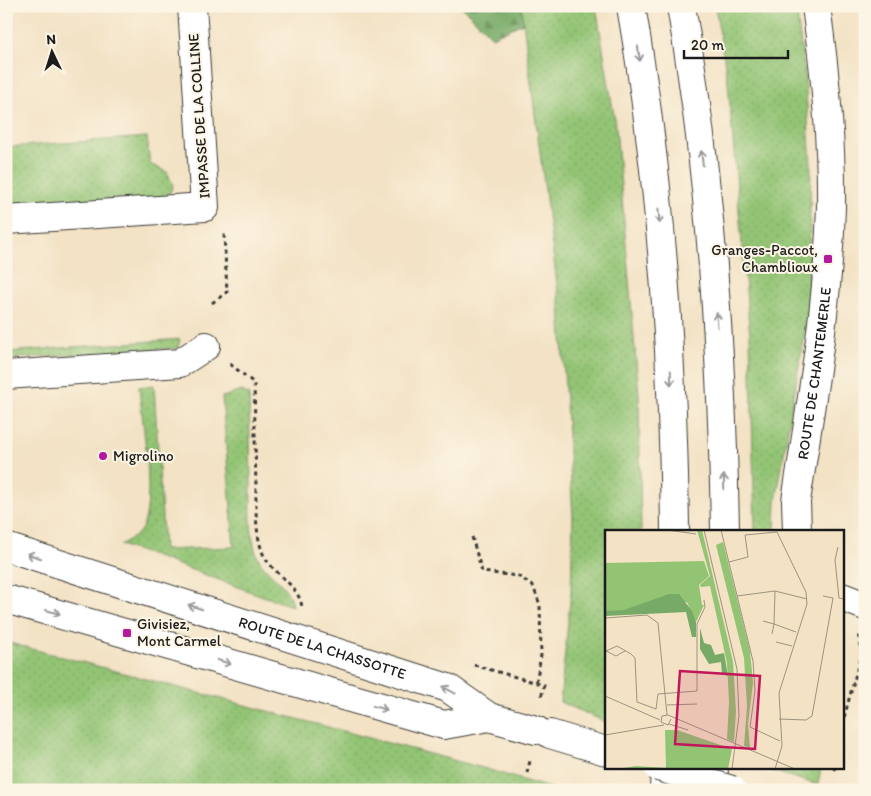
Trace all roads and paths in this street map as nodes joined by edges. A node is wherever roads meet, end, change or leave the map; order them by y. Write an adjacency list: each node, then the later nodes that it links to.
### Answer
1 (192, 6): 5 (main road, IMPASSE DE LA COLLINE)
2 (631, 6): 10 (main road, one-way to 10)
3 (681, 6): 11 (main road, one-way to 3)
4 (816, 6): 12 (main road, ROUTE DE CHANTEMERLE)
5 (205, 207): 6 (main road, IMPASSE DE LA COLLINE); 7 (path)
6 (6, 220)
7 (212, 303)
8 (206, 346): 9 (main road); 17 (path)
9 (6, 375)
10 (675, 530)
11 (724, 530)
12 (797, 530)
13 (472, 537): 19 (path)
14 (6, 548): 20 (main road, ROUTE DE LA CHASSOTTE, one-way to 14)
15 (6, 598): 20 (main road, ROUTE DE LA CHASSOTTE, one-way to 20)
16 (844, 599): 18 (main road)
17 (302, 614)
18 (862, 618): 21 (path)
19 (536, 683)
20 (489, 717): 22 (main road, ROUTE DE LA CHASSOTTE)
21 (844, 718)
22 (605, 751)
23 (661, 768): 28 (main road, bridge)
24 (665, 768): 26 (main road)
25 (714, 768): 27 (main road)
26 (664, 790)
27 (713, 790)
28 (732, 790)

